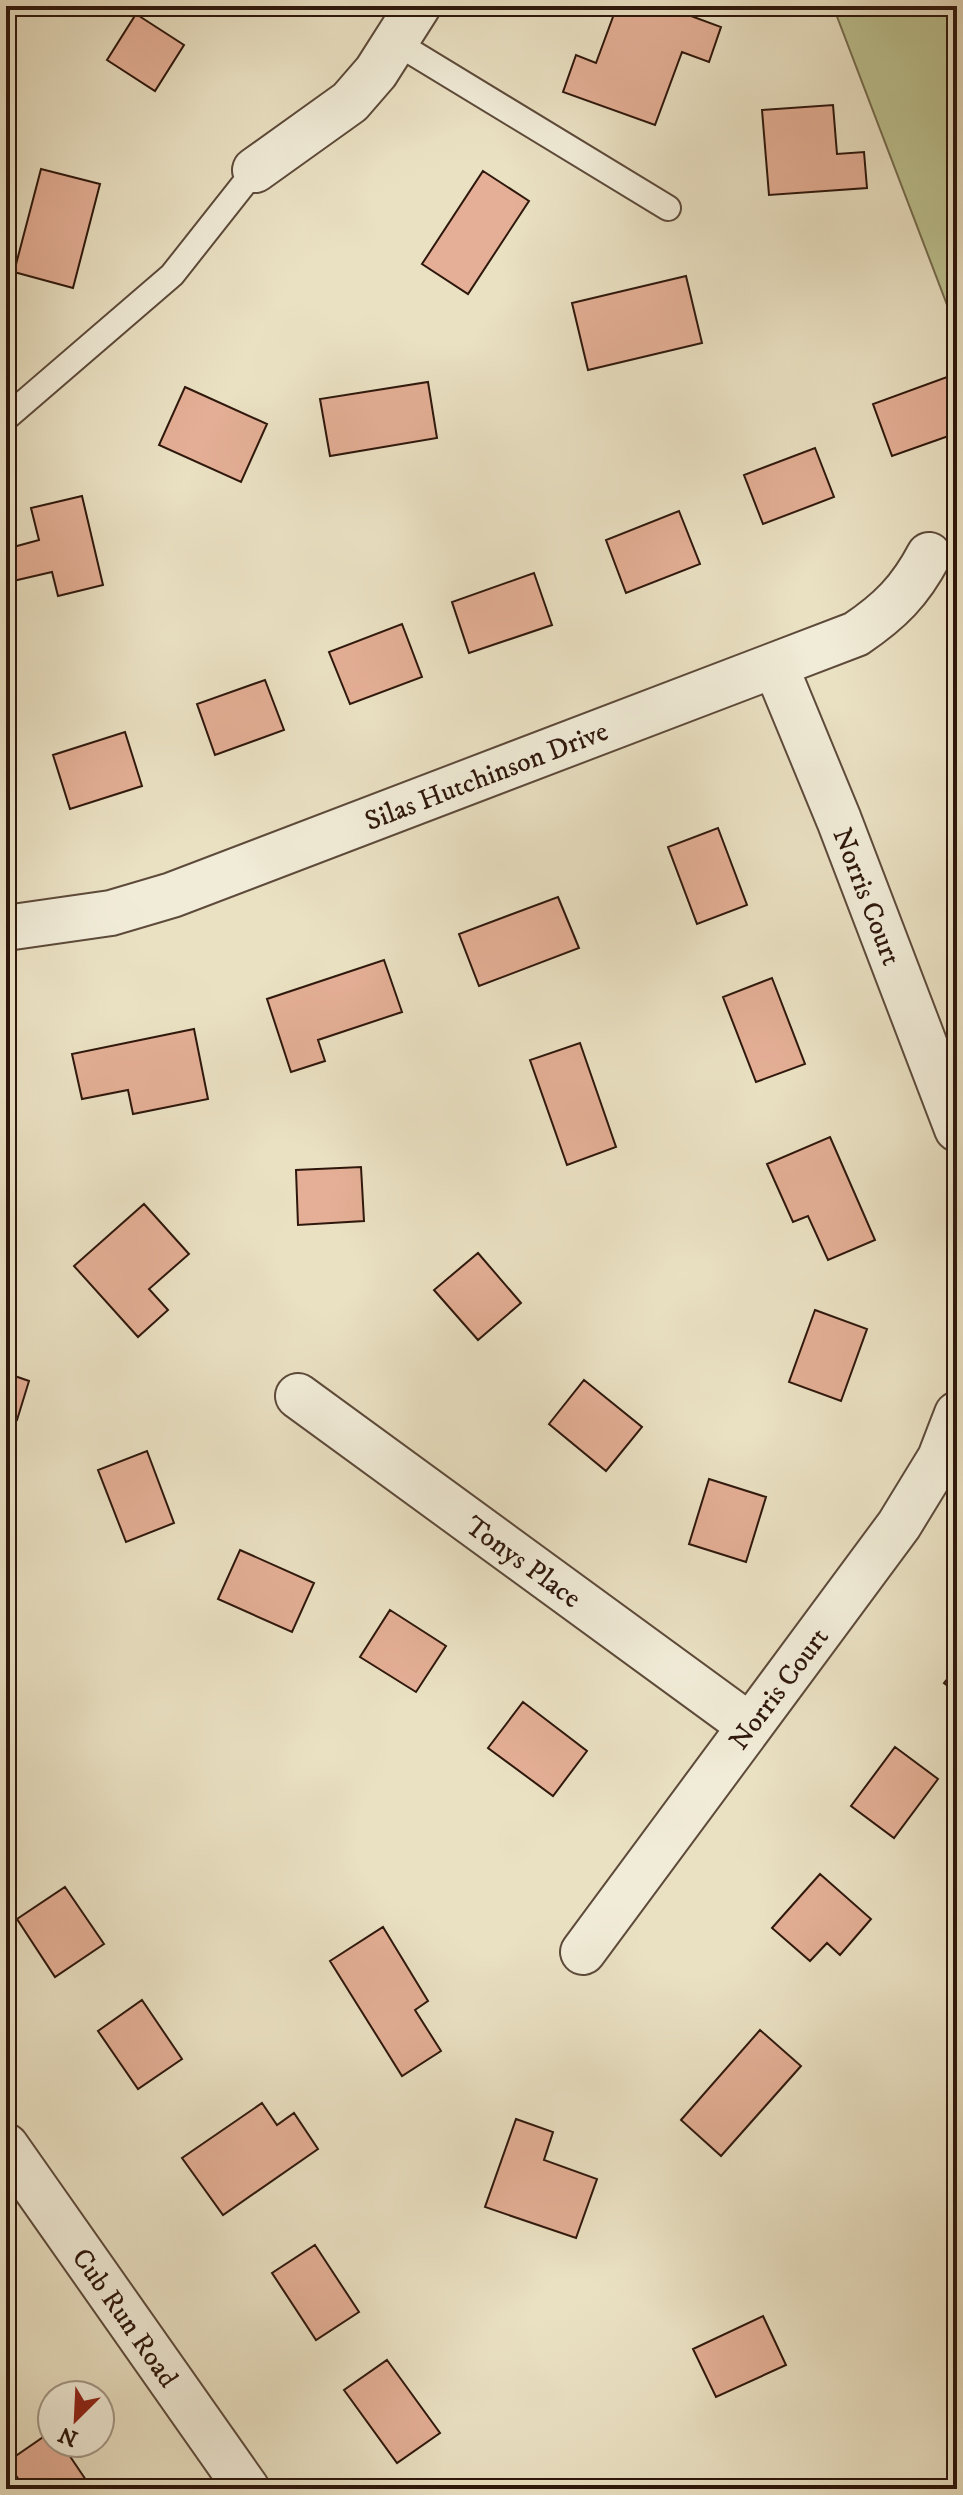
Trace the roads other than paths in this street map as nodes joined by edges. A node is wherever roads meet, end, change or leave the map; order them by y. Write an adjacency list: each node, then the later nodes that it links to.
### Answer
1 (407, 24): 2 (street); 3 (lane)
2 (255, 170): 4 (lane)
3 (668, 208)
4 (6, 418)
5 (929, 555): 6 (street, Silas Hutchinson Drive)
6 (775, 665): 7 (street, Silas Hutchinson Drive); 8 (street, Norris Court)
7 (6, 928)
8 (957, 1129)
9 (298, 1396): 11 (street, Tonys Place)
10 (957, 1414): 11 (street, Norris Court)
11 (750, 1726): 12 (street, Norris Court)
12 (583, 1952)
13 (6, 2146): 14 (street, Cub Run Road)
14 (247, 2489)

